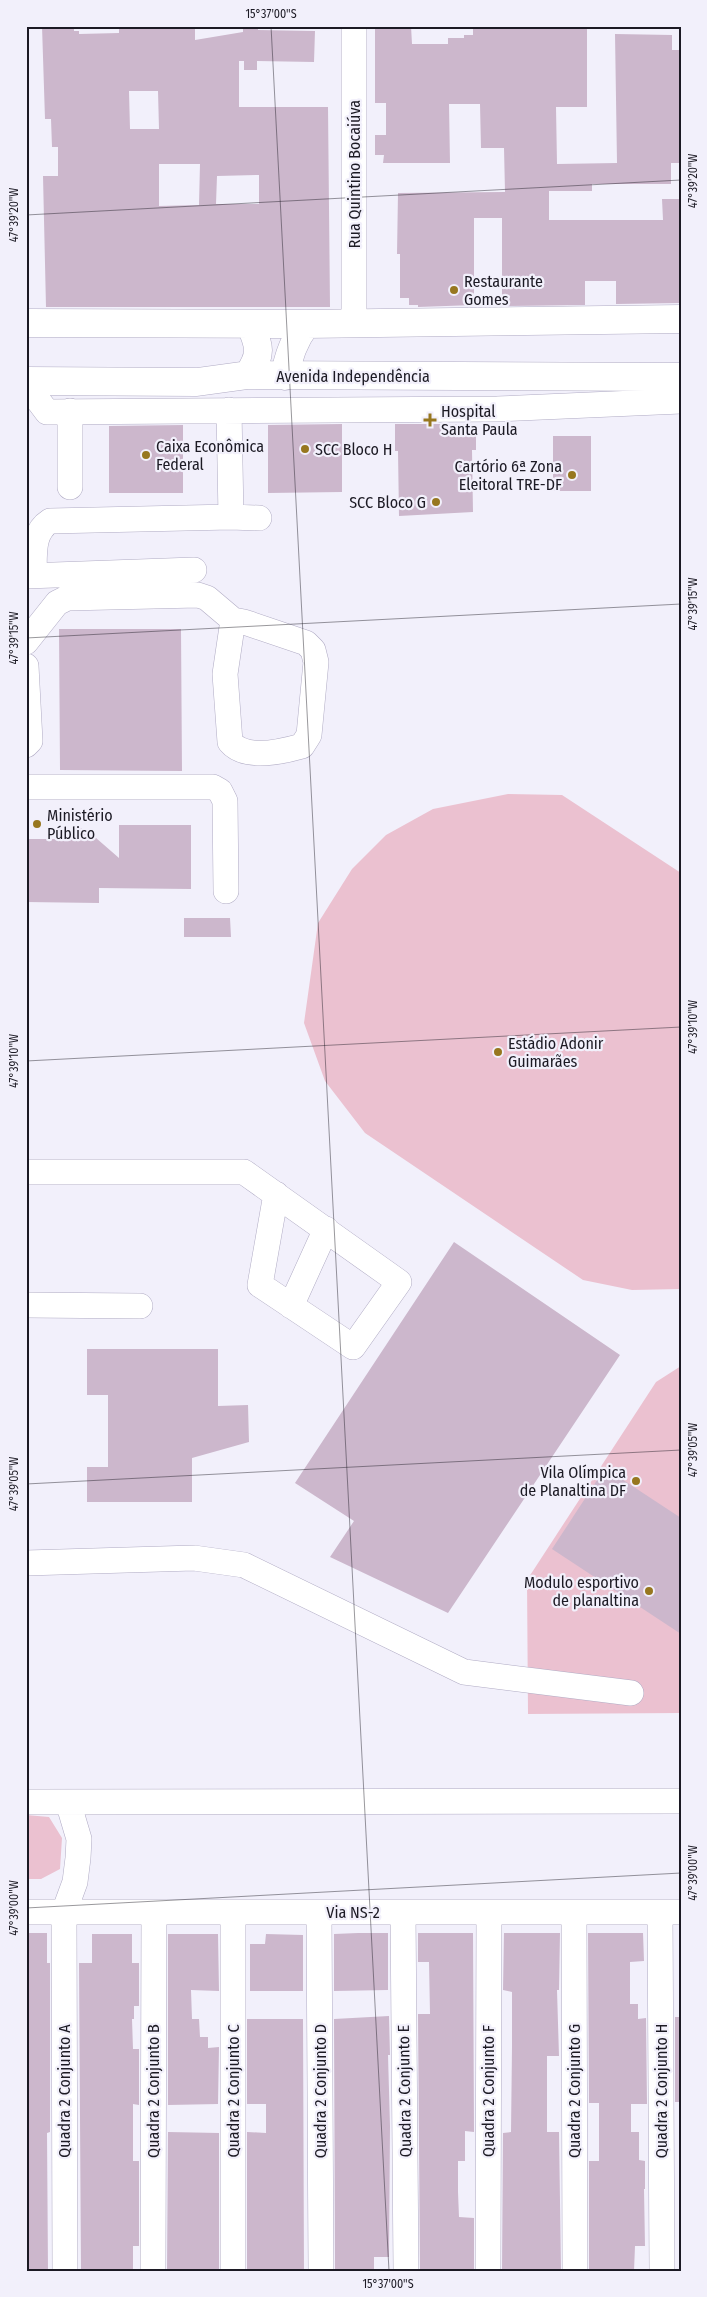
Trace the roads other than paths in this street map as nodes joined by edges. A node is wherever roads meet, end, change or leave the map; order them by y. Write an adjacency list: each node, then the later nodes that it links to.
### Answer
1 (354, 26): 3 (street, Rua Quintino Bocaiúva)
2 (681, 319): 3 (main road)
3 (354, 322): 6 (main road)
4 (26, 323): 5 (main road)
5 (250, 324): 6 (main road); 7 (main road)
6 (306, 324): 8 (main road)
7 (248, 376): 8 (main road, Avenida Independência); 11 (main road, Avenida Independência)
8 (285, 376): 9 (main road, Avenida Independência); 15 (street)
9 (497, 377): 10 (main road, Avenida Independência); 13 (street)
10 (681, 377)
11 (26, 383): 16 (street)
12 (681, 401): 13 (street)
13 (497, 409): 15 (street)
14 (229, 410): 15 (street); 16 (street); 18 (street)
15 (284, 410)
16 (70, 411): 17 (street)
17 (70, 487)
18 (231, 517): 19 (street); 21 (street)
19 (258, 518)
20 (194, 570): 21 (street)
21 (30, 575)
22 (233, 620): 22 (street); 23 (street)
23 (26, 642)
24 (26, 666): 25 (street)
25 (26, 745)
26 (26, 787): 27 (street)
27 (226, 891)
28 (26, 1172): 29 (street)
29 (276, 1194): 30 (street); 33 (street)
30 (326, 1229): 33 (street); 33 (street)
31 (26, 1305): 32 (street)
32 (140, 1306)
33 (291, 1306)
34 (26, 1563): 35 (street)
35 (631, 1693)
36 (681, 1801): 38 (street)
37 (26, 1802): 38 (street)
38 (68, 1802): 40 (street)
39 (26, 1912): 40 (street, Via NS-2)
40 (64, 1912): 41 (street, Via NS-2); 48 (street, Quadra 2 Conjunto A)
41 (154, 1912): 42 (street, Via NS-2); 49 (street, Quadra 2 Conjunto B)
42 (232, 1912): 43 (street, Via NS-2); 50 (street, Quadra 2 Conjunto C)
43 (319, 1912): 44 (street, Via NS-2); 51 (street, Quadra 2 Conjunto D)
44 (403, 1912): 45 (street, Via NS-2); 52 (street, Quadra 2 Conjunto E)
45 (489, 1912): 46 (street, Via NS-2); 53 (street, Quadra 2 Conjunto F)
46 (574, 1912): 47 (street, Via NS-2); 54 (street, Quadra 2 Conjunto G)
47 (670, 1912): 55 (street, Quadra 2 Conjunto H)
48 (65, 2271)
49 (153, 2271)
50 (233, 2271)
51 (321, 2271)
52 (406, 2271)
53 (488, 2271)
54 (575, 2271)
55 (662, 2271)

